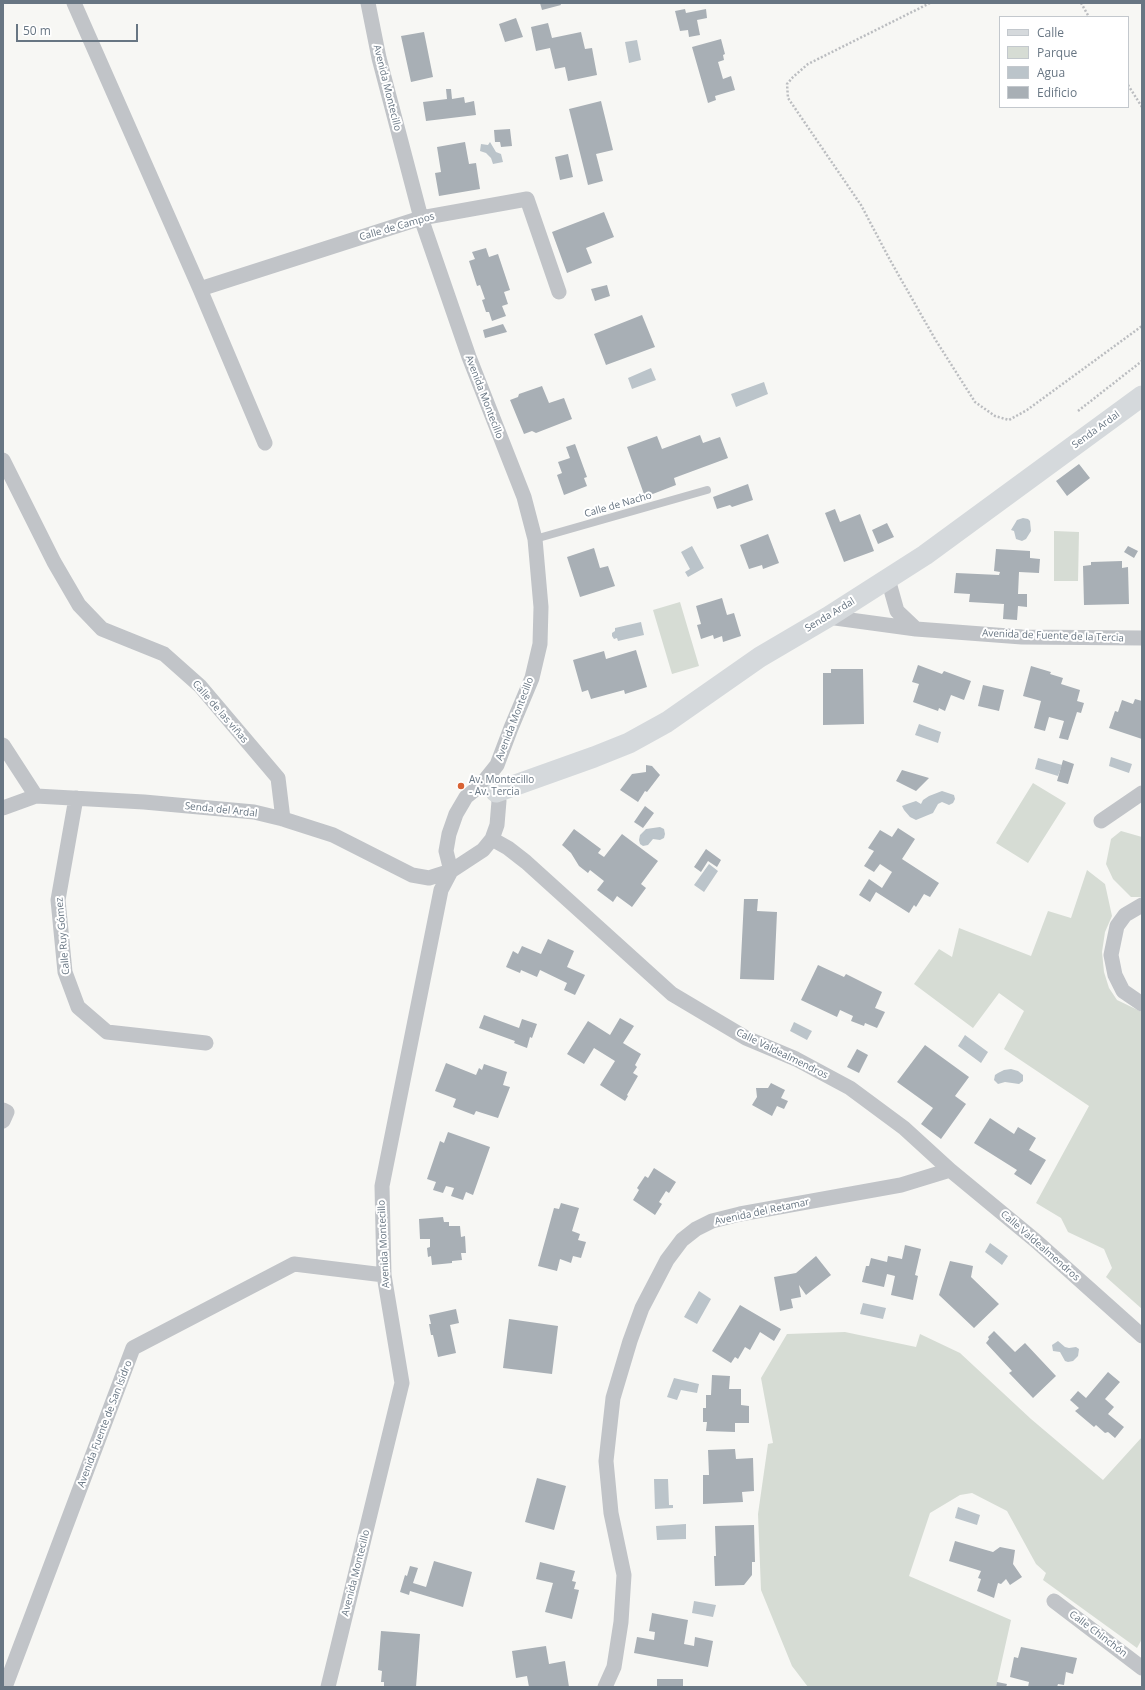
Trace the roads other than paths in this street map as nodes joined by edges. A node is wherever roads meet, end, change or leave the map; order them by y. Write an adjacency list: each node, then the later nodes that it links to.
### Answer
1 (74, 3): 4 (street)
2 (368, 3): 3 (street, Avenida Montecillo)
3 (421, 218): 4 (street, Calle de Campos); 5 (street, Calle de Campos); 10 (street, Avenida Montecillo)
4 (200, 289): 7 (street)
5 (559, 292)
6 (1142, 396): 11 (main road, Senda Ardal)
7 (265, 443)
8 (3, 460): 21 (street, Calle de las viñas)
9 (706, 490): 10 (lane, Calle de Nacho)
10 (535, 539): 16 (street, Avenida Montecillo)
11 (888, 579): 12 (main road, Senda Ardal); 13 (street)
12 (828, 617): 13 (street, Avenida de Fuente de la Tercia); 16 (main road, Senda Ardal)
13 (916, 629): 14 (street, Avenida de Fuente de la Tercia)
14 (1142, 638)
15 (3, 745): 18 (street)
16 (488, 789): 23 (street); 24 (street, Avenida Montecillo)
17 (1142, 793): 22 (street)
18 (36, 796): 19 (street, Senda del Ardal); 20 (street, Senda del Ardal)
19 (76, 798): 21 (street, Senda del Ardal); 27 (street, Calle Ruy Gómez)
20 (3, 808)
21 (282, 819): 24 (street, Senda del Ardal)
22 (1101, 822)
23 (492, 839): 24 (street); 30 (street, Calle Valdealmendros)
24 (451, 871): 31 (street, Avenida Montecillo)
25 (1142, 905): 26 (street)
26 (1142, 1004)
27 (206, 1044)
28 (3, 1110): 29 (street)
29 (3, 1121)
30 (950, 1170): 32 (street, Calle Valdealmendros); 37 (street, Avenida del Retamar)
31 (384, 1275): 35 (street, Avenida Fuente de San Isidro); 36 (street, Avenida Montecillo)
32 (1142, 1336)
33 (1054, 1601): 34 (street, Calle Chinchón)
34 (1142, 1668)
35 (6, 1680)
36 (328, 1687)
37 (605, 1687)

